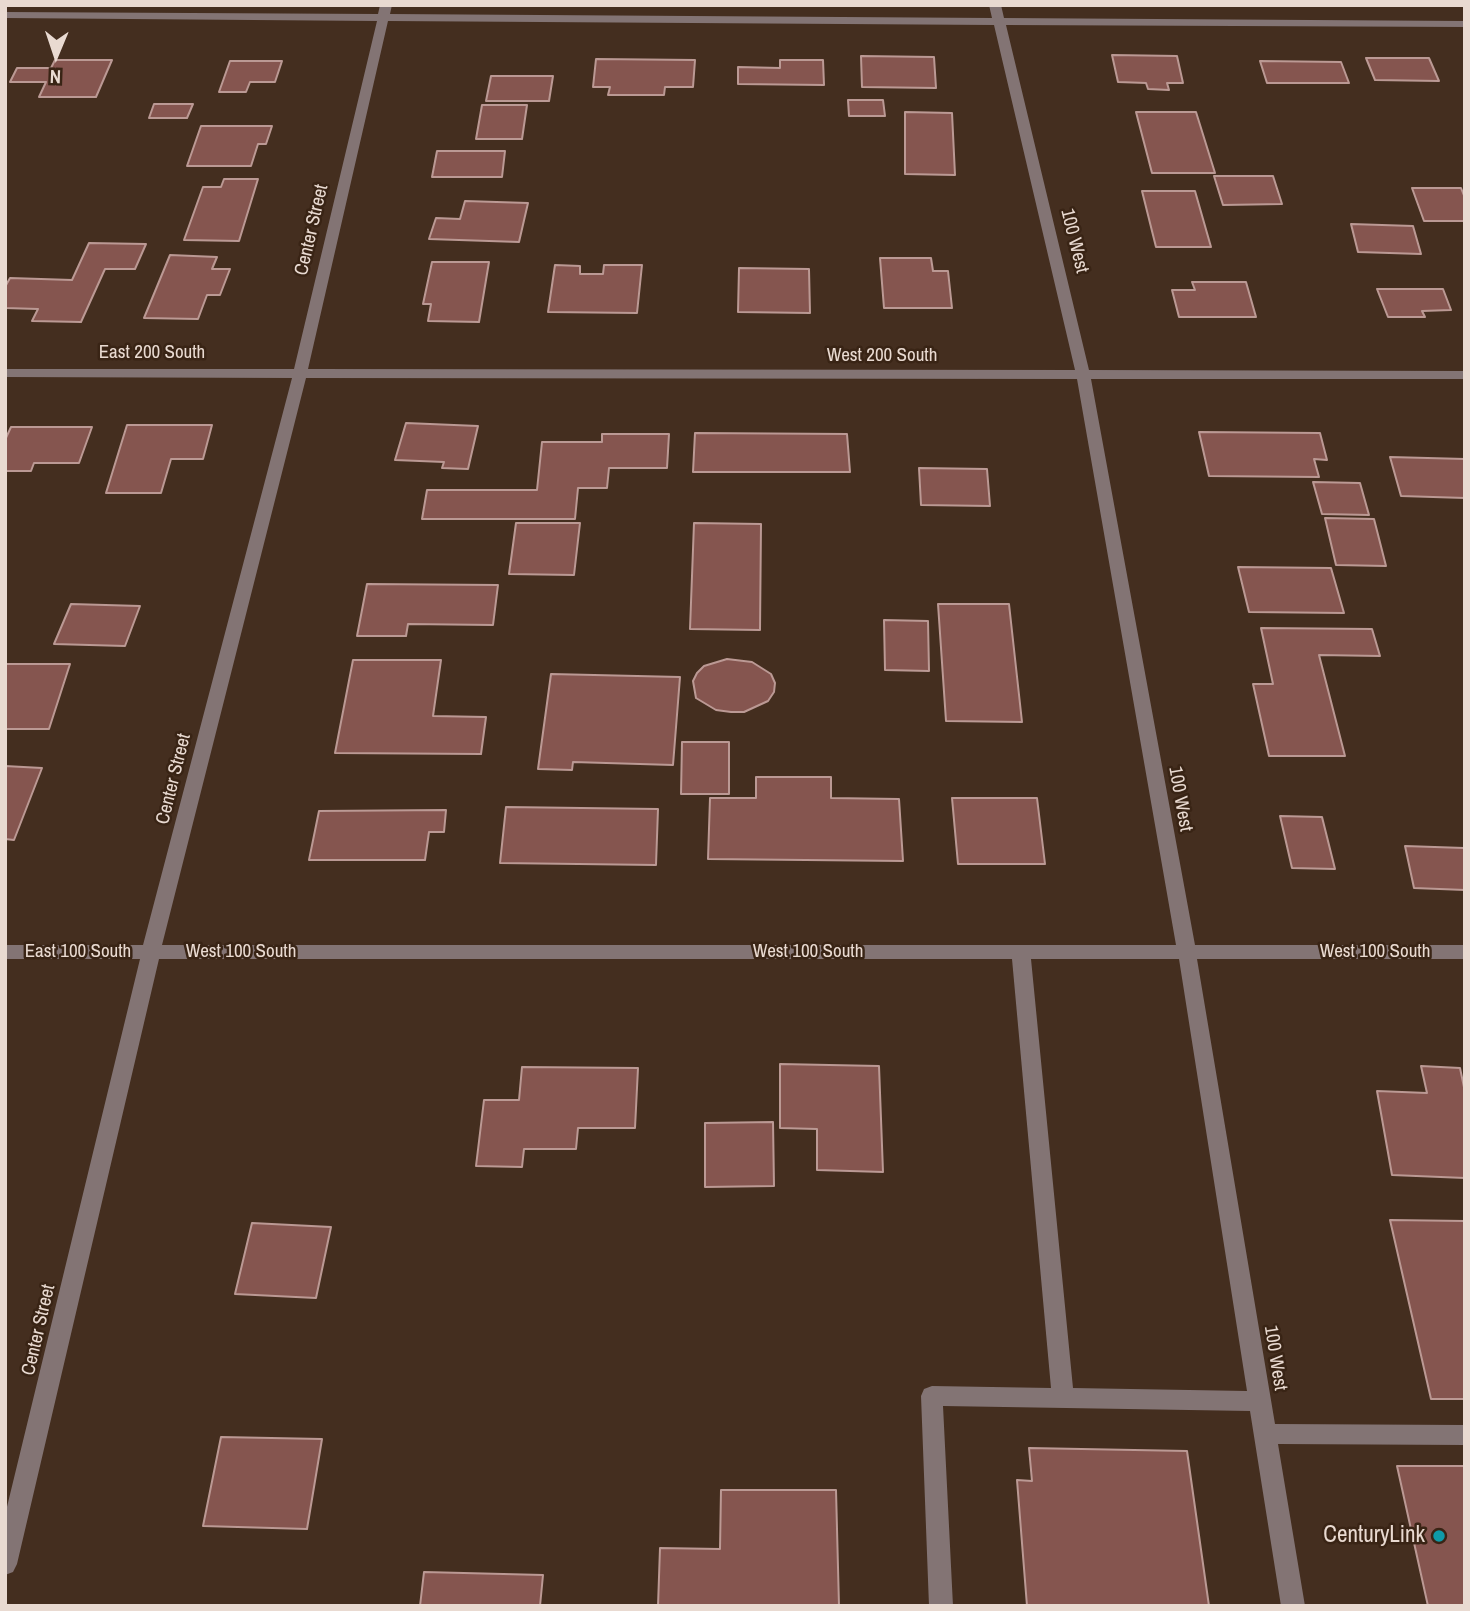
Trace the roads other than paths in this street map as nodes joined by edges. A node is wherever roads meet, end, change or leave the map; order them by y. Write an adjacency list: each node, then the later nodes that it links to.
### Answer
1 (384, 11): 2 (street); 3 (street); 6 (street, Center Street)
2 (996, 13): 4 (street); 8 (street, 100 West)
3 (5, 15)
4 (1465, 24)
5 (5, 373): 6 (street, East 200 South)
6 (300, 373): 8 (street, West 200 South); 10 (street, Center Street)
7 (1465, 375): 8 (street, West 200 South)
8 (1083, 376): 12 (street, 100 West)
9 (5, 952): 10 (street, East 100 South)
10 (151, 952): 11 (street, West 100 South); 18 (street, Center Street)
11 (1021, 952): 12 (street, West 100 South); 14 (street)
12 (1187, 952): 13 (street, West 100 South); 15 (street, 100 West)
13 (1465, 952)
14 (1063, 1398): 15 (street); 19 (street)
15 (1261, 1401): 16 (street, 100 West)
16 (1265, 1434): 17 (street); 20 (street, 100 West)
17 (1465, 1435)
18 (5, 1564)
19 (941, 1606)
20 (1293, 1606)

